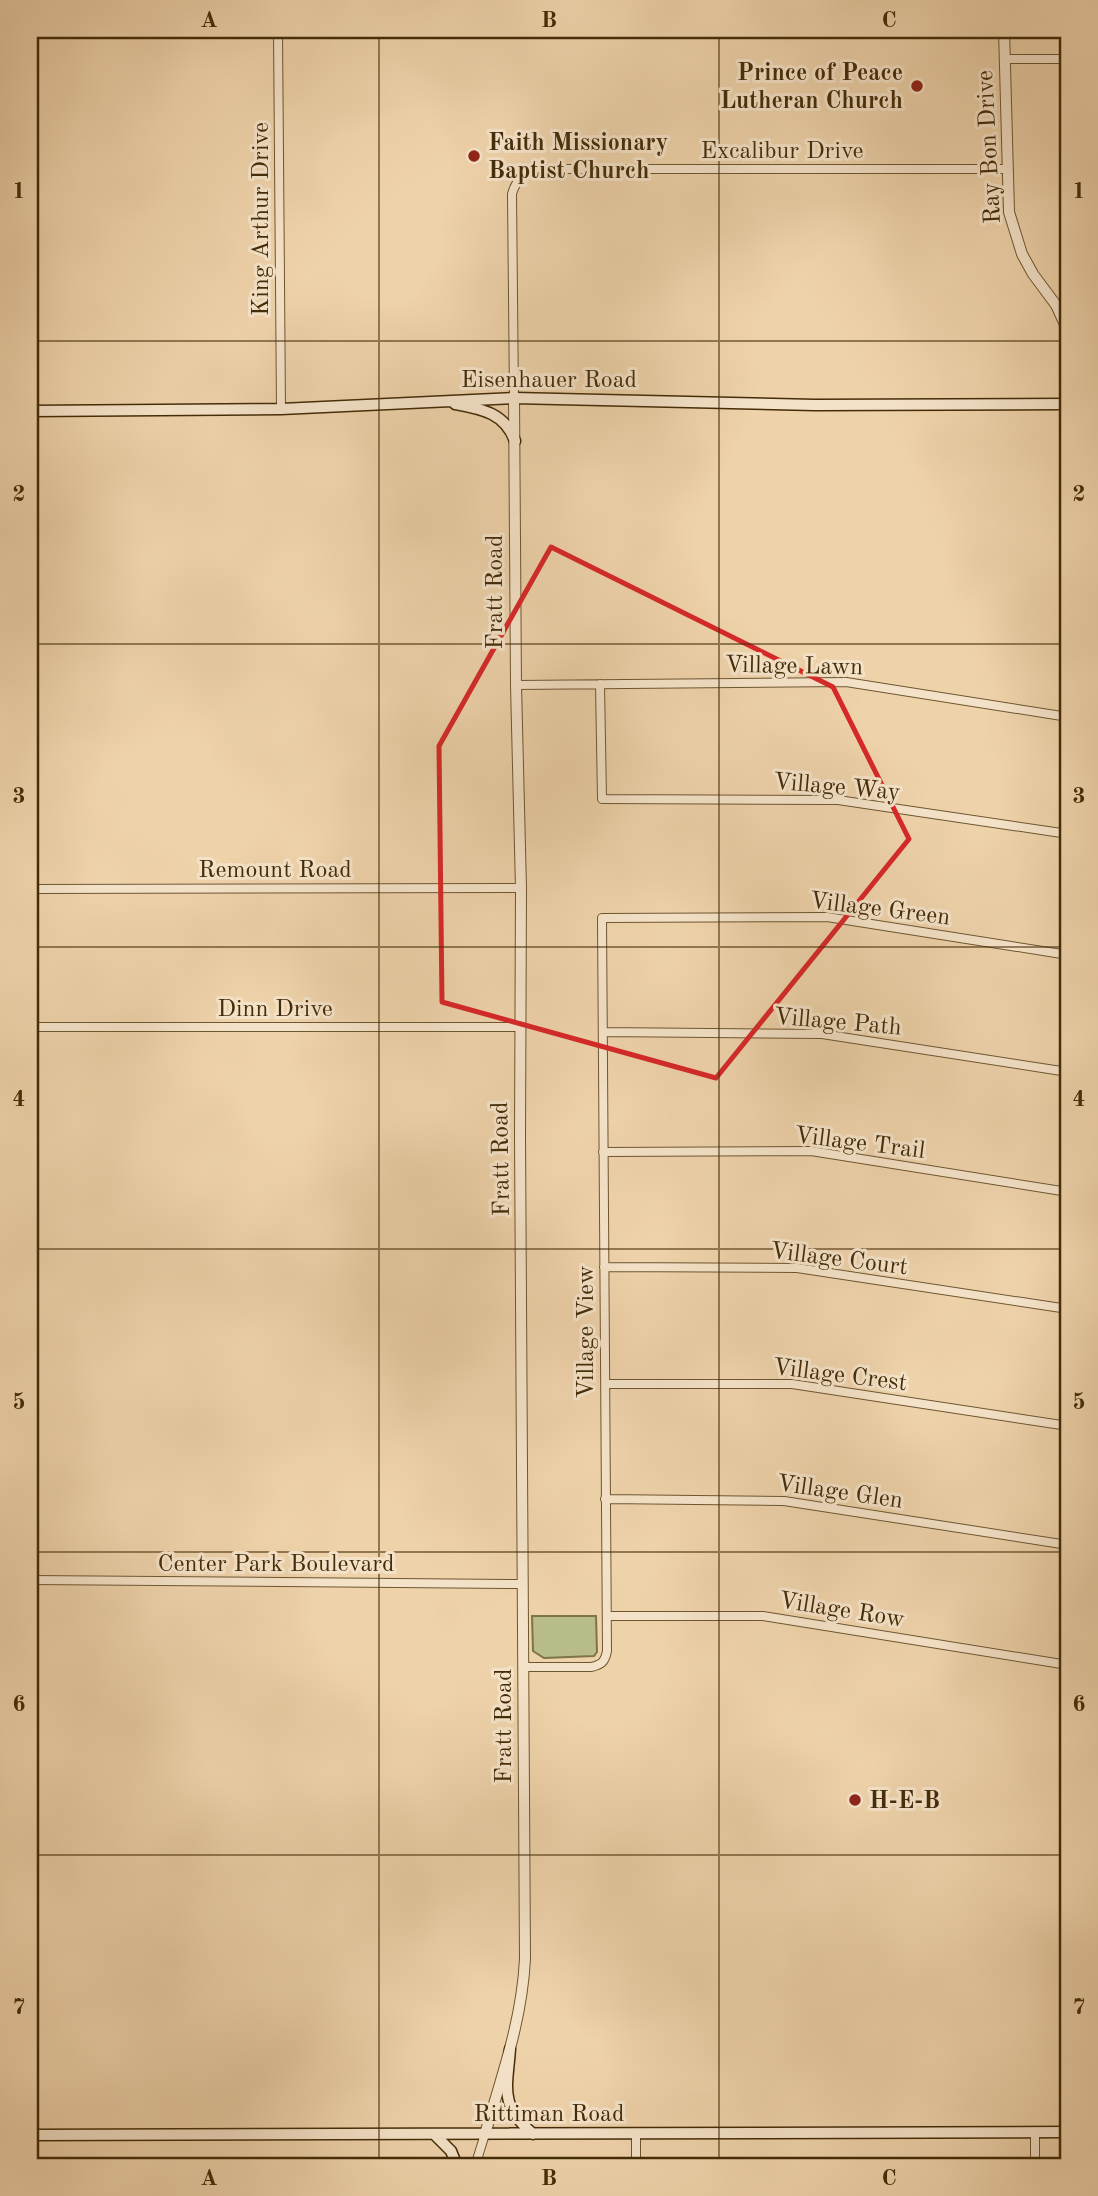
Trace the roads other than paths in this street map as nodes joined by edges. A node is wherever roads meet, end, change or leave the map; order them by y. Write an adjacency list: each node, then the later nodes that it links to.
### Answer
1 (278, 30): 11 (street, King Arthur Drive)
2 (1004, 30): 3 (street, Ray Bon Drive)
3 (1004, 59): 4 (street); 5 (street, Ray Bon Drive)
4 (1068, 59)
5 (1007, 169): 6 (street, Excalibur Drive); 7 (street, Ray Bon Drive)
6 (519, 180): 8 (street, Fratt Road)
7 (1068, 331)
8 (514, 398): 9 (main road, Eisenhauer Road); 10 (main road, Eisenhauer Road); 13 (street, Fratt Road)
9 (428, 401): 11 (main road, Eisenhauer Road); 13 (main road)
10 (1068, 404)
11 (281, 409): 12 (main road, Eisenhauer Road)
12 (30, 411)
13 (514, 441): 15 (street, Fratt Road)
14 (600, 684): 15 (street, Village Lawn); 16 (street, Village Lawn); 17 (street, Village Way)
15 (516, 685): 18 (street, Fratt Road)
16 (1068, 717)
17 (1068, 834)
18 (521, 888): 19 (street, Remount Road); 23 (street, Fratt Road)
19 (30, 889)
20 (602, 918): 21 (street, Village Green); 24 (street, Village View)
21 (1068, 954)
22 (30, 1027): 23 (street, Dinn Drive)
23 (520, 1027): 35 (street, Fratt Road)
24 (603, 1032): 25 (street, Village Path); 26 (street, Village View)
25 (1068, 1072)
26 (603, 1152): 27 (street, Village Trail); 28 (street, Village View)
27 (1068, 1192)
28 (604, 1267): 29 (street, Village Court); 30 (street, Village View)
29 (1068, 1309)
30 (605, 1384): 31 (street, Village Crest); 32 (street, Village View)
31 (1068, 1426)
32 (605, 1499): 33 (street, Village Glen); 36 (street, Village View)
33 (1068, 1545)
34 (30, 1580): 35 (street, Center Park Boulevard)
35 (522, 1584): 38 (street, Fratt Road)
36 (607, 1616): 37 (street, Village Row); 38 (street, Village View)
37 (1068, 1665)
38 (523, 1667): 39 (street, Fratt Road)
39 (510, 2049): 43 (street, Fratt Road); 44 (main road)
40 (1035, 2132): 41 (main road, Rittiman Road); 45 (main road, Rittiman Road); 50 (street)
41 (1068, 2132)
42 (434, 2134): 43 (main road, Rittiman Road); 46 (main road, Rittiman Road); 47 (main road)
43 (485, 2134): 44 (main road, Rittiman Road); 48 (street)
44 (533, 2134): 45 (main road, Rittiman Road)
45 (636, 2134): 49 (street)
46 (30, 2135)
47 (457, 2166)
48 (475, 2166)
49 (636, 2166)
50 (1035, 2166)

